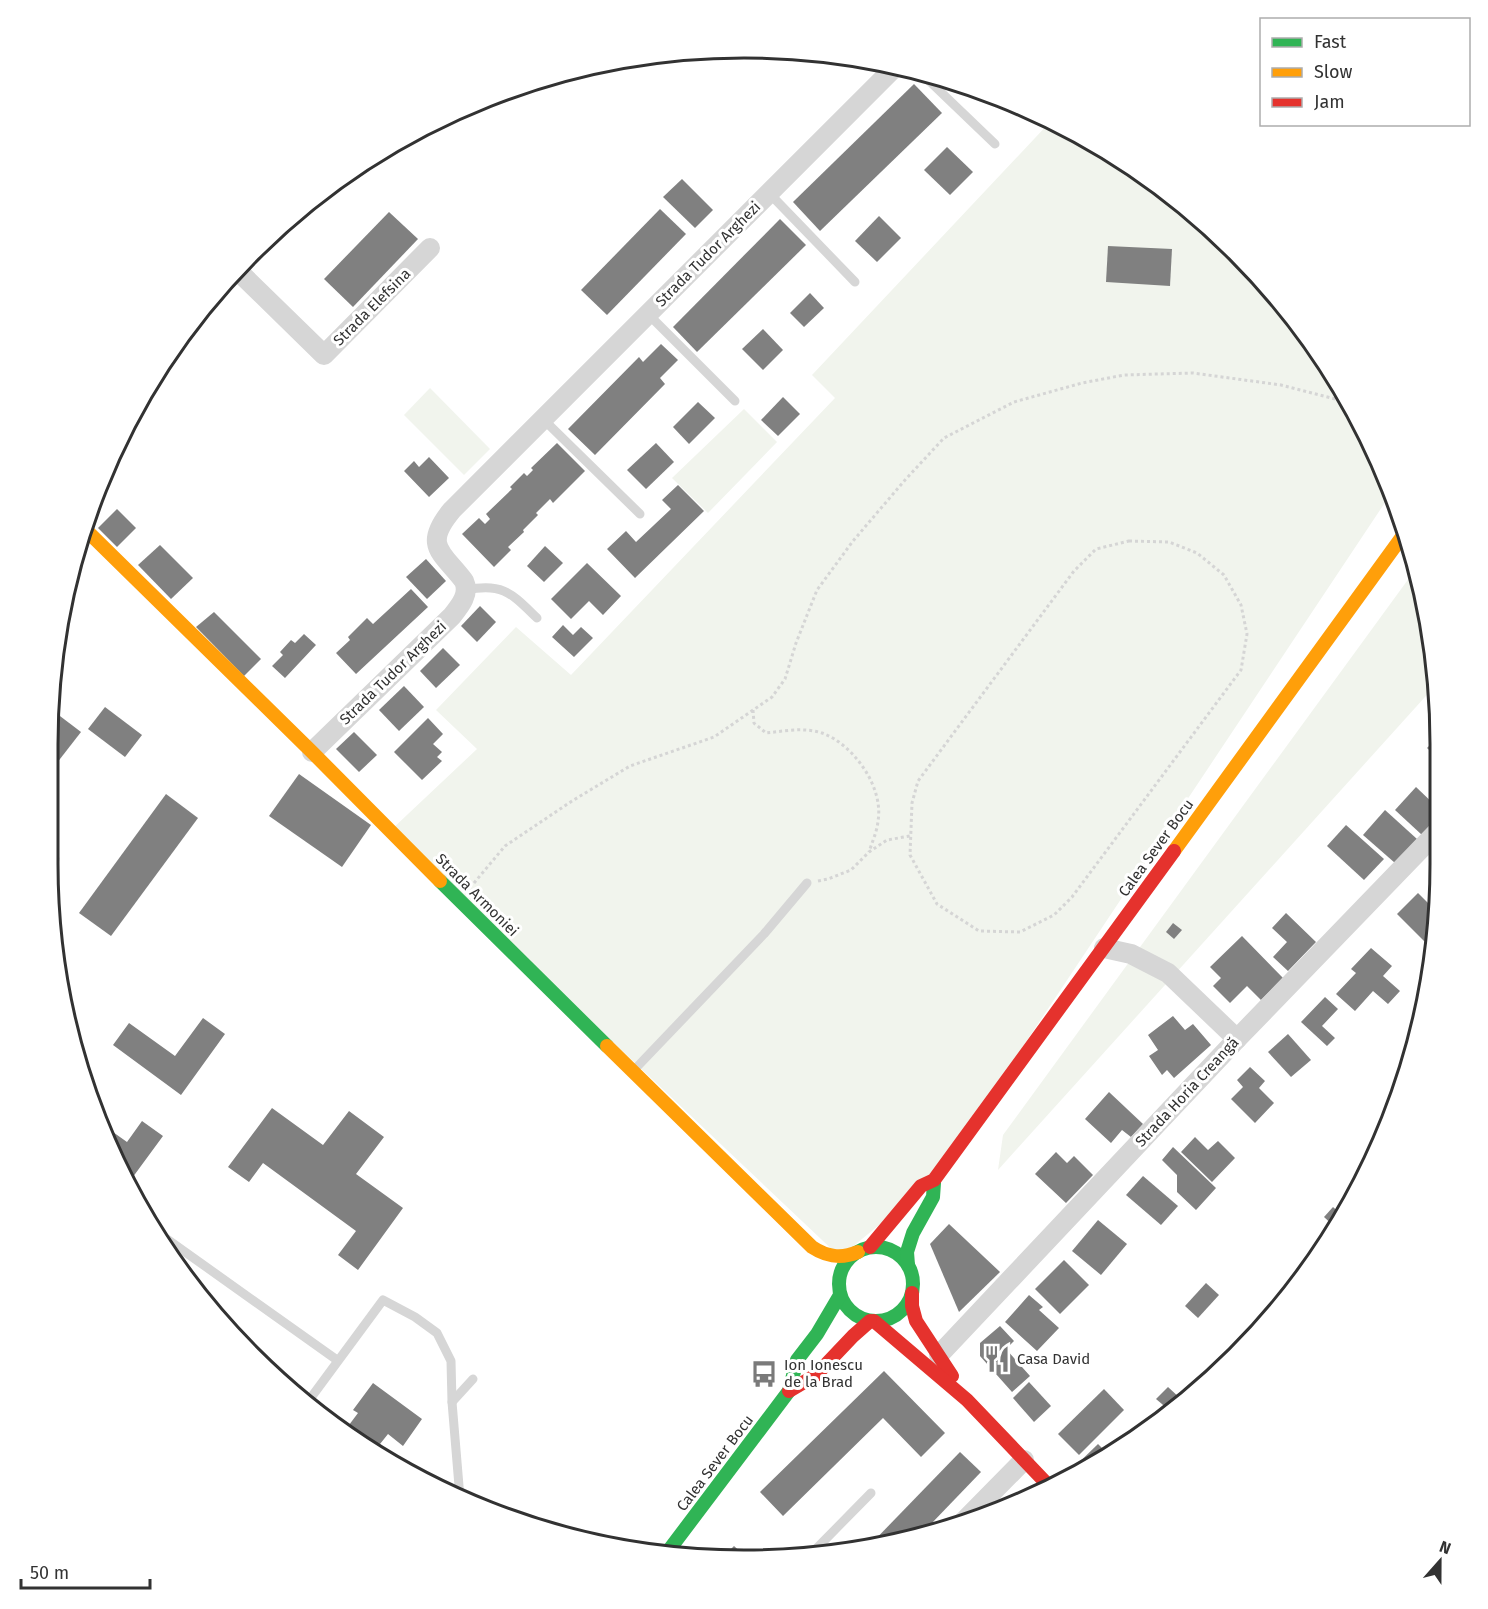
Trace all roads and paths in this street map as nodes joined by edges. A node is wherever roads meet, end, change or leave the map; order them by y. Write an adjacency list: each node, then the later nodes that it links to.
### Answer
1 (888, 74): 4 (street, Strada Tudor Arghezi)
2 (935, 86): 3 (lane)
3 (995, 144)
4 (769, 193): 7 (lane, Strada Tudor Arghezi); 8 (street, Strada Tudor Arghezi)
5 (430, 248): 6 (street, Strada Elefsina)
6 (243, 276)
7 (855, 282)
8 (648, 314): 10 (lane, Strada Tudor Arghezi); 11 (street, Strada Tudor Arghezi)
9 (1337, 399): 17 (path)
10 (735, 401)
11 (543, 419): 12 (lane); 15 (street, Strada Tudor Arghezi)
12 (640, 514)
13 (91, 536): 18 (main road, Strada Armoniei)
14 (1398, 542): 24 (main road, Calea Sever Bocu)
15 (466, 590): 16 (lane); 18 (street, Strada Tudor Arghezi)
16 (537, 618)
17 (753, 710): 21 (path); 23 (path)
18 (312, 752): 23 (main road, Strada Armoniei)
19 (910, 836): 19 (path); 21 (path)
20 (1430, 838): 25 (street, Strada Horia Creangă)
21 (869, 852): 22 (path)
22 (807, 883): 26 (lane)
23 (459, 901): 26 (main road, Strada Armoniei)
24 (1104, 948): 25 (street); 27 (main road, Calea Sever Bocu)
25 (1237, 1039): 34 (street, Strada Horia Creangă)
26 (633, 1071): 29 (main road, Strada Armoniei)
27 (934, 1180): 29 (main road, Calea Sever Bocu); 30 (main road, Calea Sever Bocu)
28 (173, 1244): 35 (lane)
29 (864, 1250): 30 (main road); 32 (main road)
30 (908, 1265): 31 (main road)
31 (912, 1293): 33 (main road); 34 (main road)
32 (840, 1295): 33 (main road); 37 (main road, Calea Sever Bocu)
33 (872, 1321): 37 (main road, Calea Sever Bocu); 39 (main road)
34 (939, 1355): 39 (main road)
35 (338, 1360): 38 (lane); 40 (lane)
36 (473, 1379): 40 (lane)
37 (789, 1391): 47 (main road, Calea Sever Bocu)
38 (312, 1396)
39 (967, 1400): 41 (main road)
40 (452, 1402): 43 (lane)
41 (1024, 1460): 42 (main road); 45 (street)
42 (1044, 1481)
43 (459, 1488)
44 (871, 1493): 46 (lane)
45 (975, 1510)
46 (819, 1546)
47 (672, 1547)

